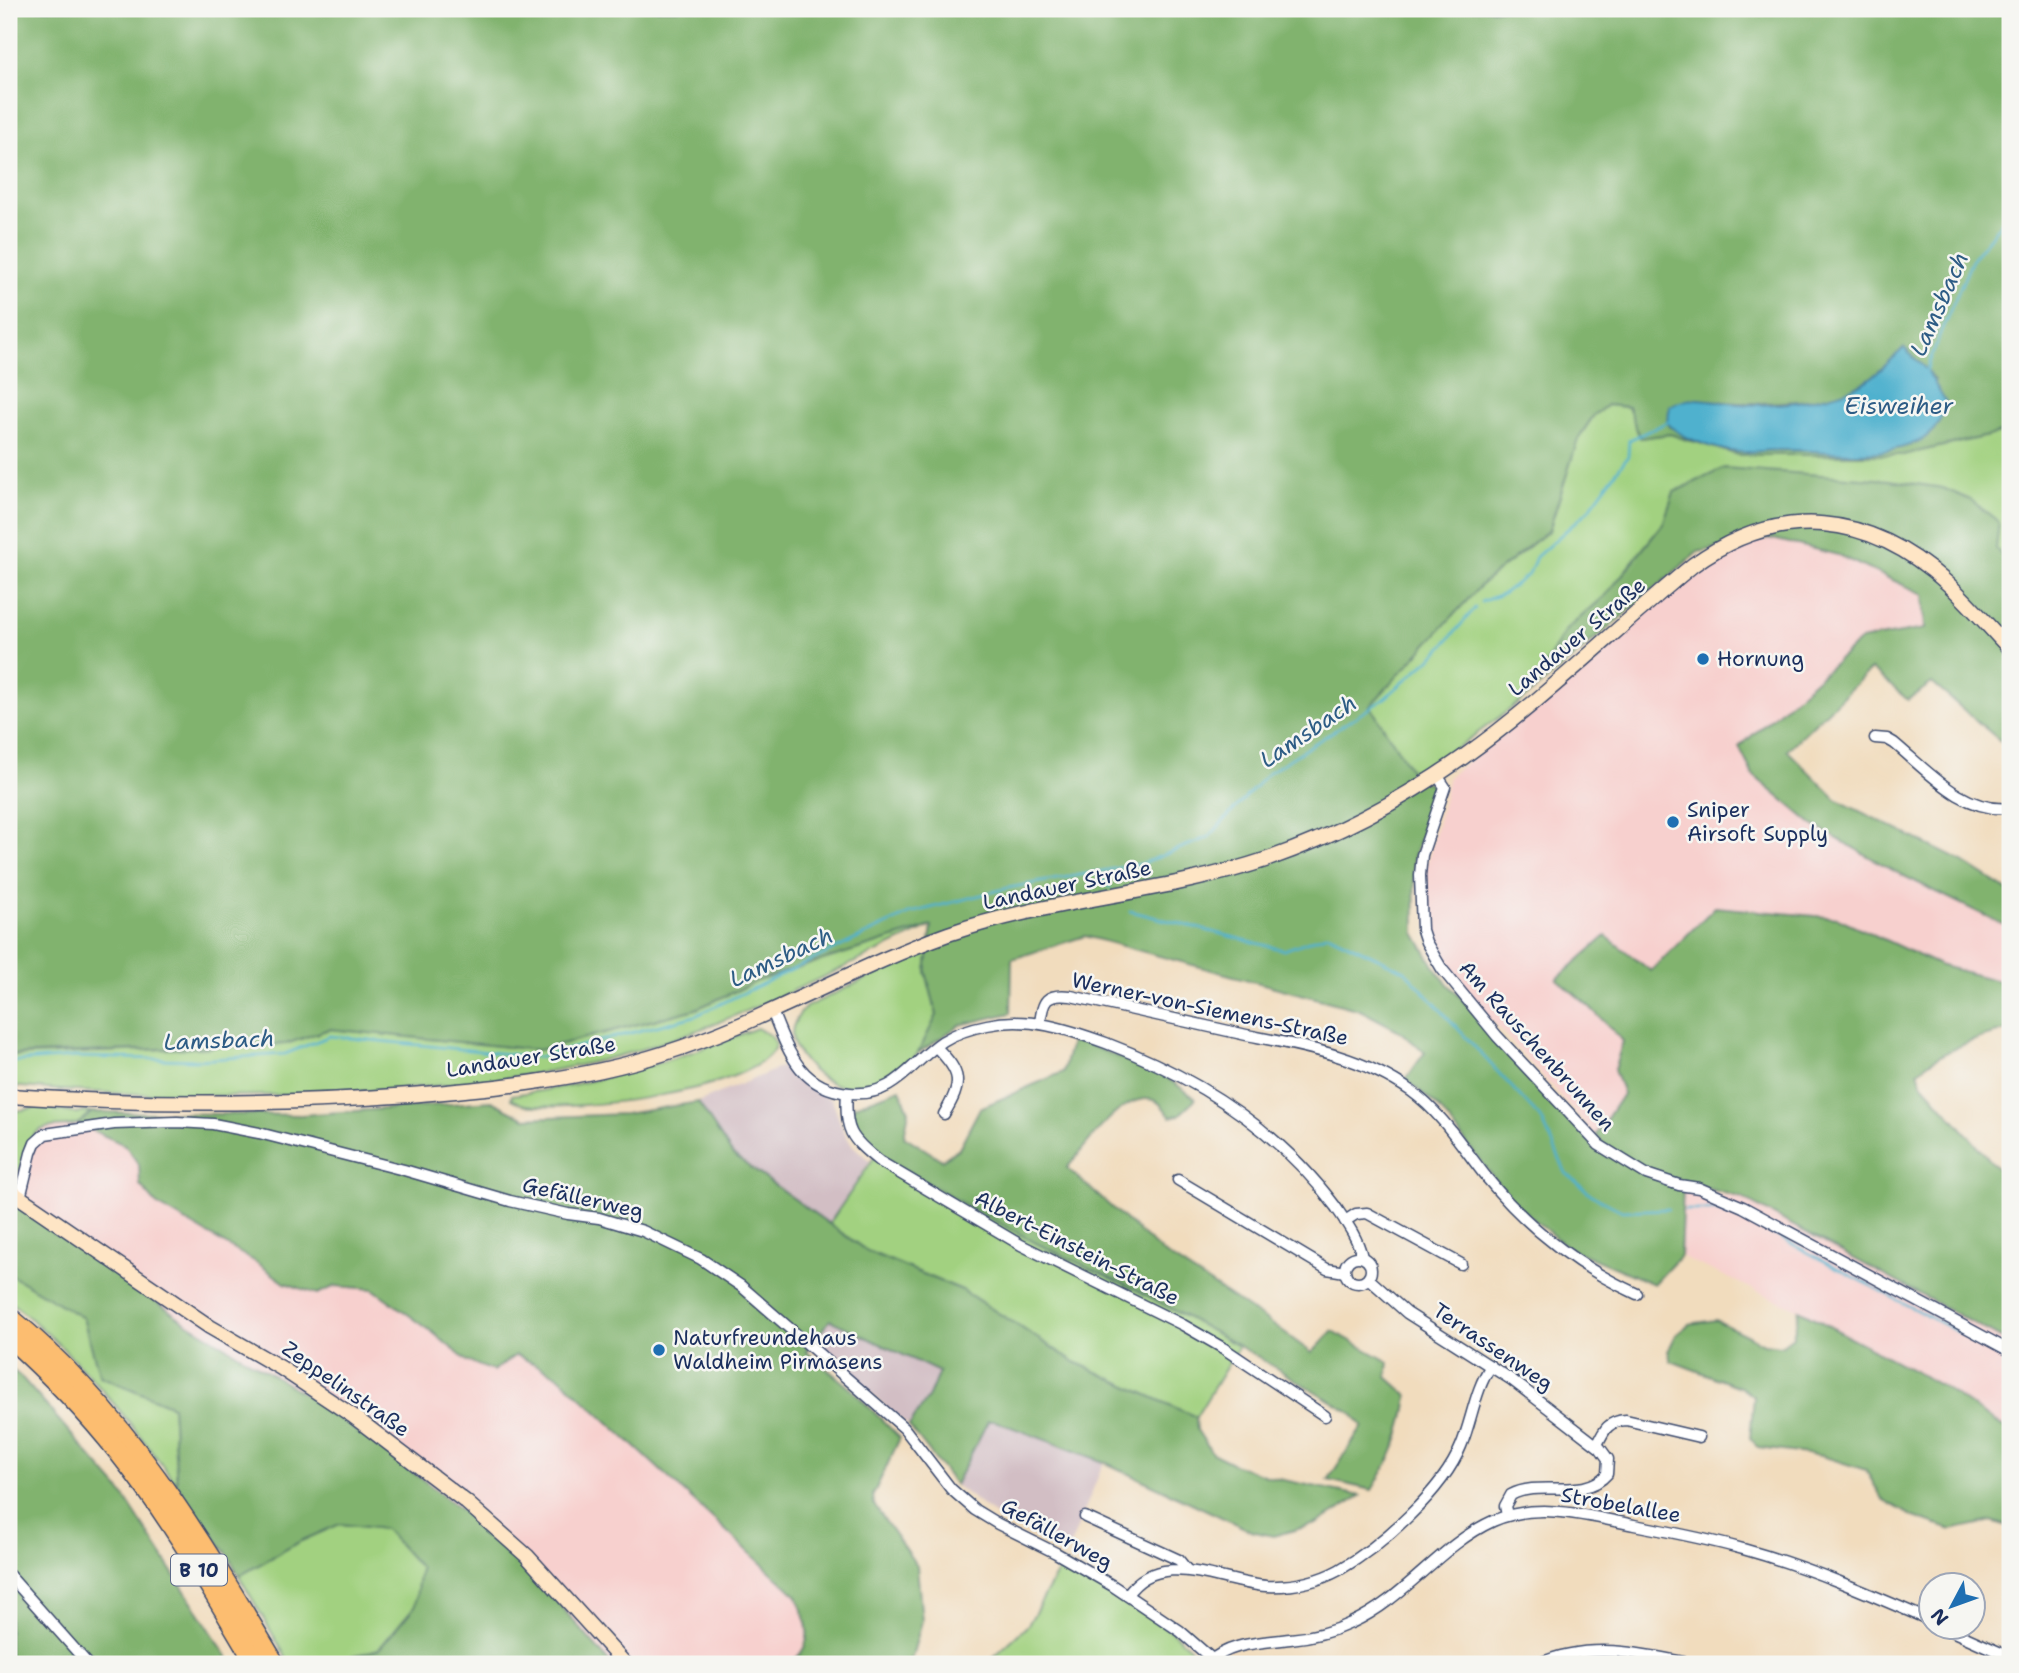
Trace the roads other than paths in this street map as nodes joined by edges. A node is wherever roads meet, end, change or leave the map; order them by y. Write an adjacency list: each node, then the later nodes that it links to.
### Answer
1 (2010, 649): 3 (main road, Landauer Straße)
2 (1875, 738): 4 (street)
3 (1437, 775): 5 (main road, Landauer Straße); 21 (street, Am Rauschenbrunnen)
4 (2010, 808)
5 (772, 1011): 8 (street); 9 (main road, Landauer Straße)
6 (1040, 1023): 7 (street); 13 (street); 18 (street, Werner-von-Siemens-Straße)
7 (936, 1046): 8 (street); 10 (street)
8 (847, 1093): 23 (street, Albert-Einstein-Straße)
9 (9, 1096)
10 (944, 1114)
11 (1178, 1180): 16 (street)
12 (14, 1194): 30 (street, Gefällerweg); 38 (main road, Zeppelinstraße)
13 (1345, 1221): 14 (street); 15 (street)
14 (1362, 1257): 16 (street); 17 (street)
15 (1461, 1264)
16 (1345, 1272): 17 (street)
17 (1368, 1279): 22 (street, Terrassenweg)
18 (1637, 1294)
19 (9, 1317): 37 (highway, B 10)
20 (9, 1337): 36 (highway, B 10)
21 (2010, 1351)
22 (1491, 1366): 25 (street, Terrassenweg); 28 (street)
23 (1325, 1416)
24 (1699, 1437): 25 (street)
25 (1597, 1445): 26 (street)
26 (1507, 1516): 31 (street, Strobelallee); 34 (street, Strobelallee)
27 (1085, 1517): 28 (street)
28 (1186, 1570): 30 (street)
29 (9, 1575): 35 (street)
30 (1127, 1595): 34 (street, Gefällerweg)
31 (1918, 1615)
32 (1976, 1642): 33 (street)
33 (2010, 1657)
34 (1209, 1662)
35 (88, 1664)
36 (256, 1664)
37 (275, 1664)
38 (625, 1664)
39 (1538, 1664): 40 (street)
40 (1693, 1664)

